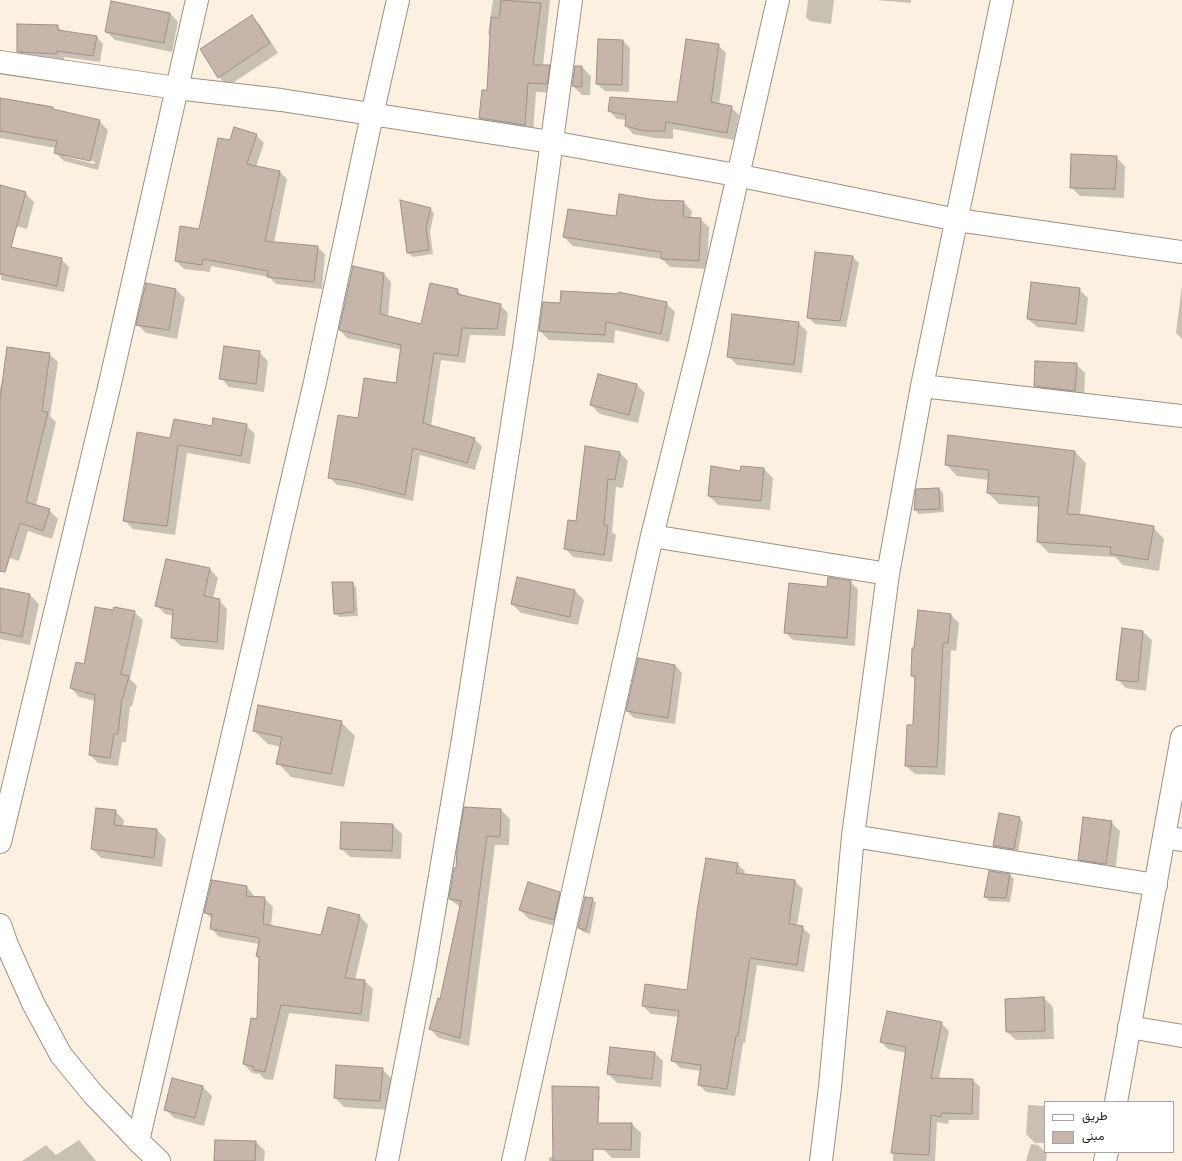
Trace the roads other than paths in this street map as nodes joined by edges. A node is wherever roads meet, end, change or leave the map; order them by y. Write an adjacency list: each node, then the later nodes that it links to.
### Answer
1 (197, 0): 7 (street)
2 (398, 0): 8 (street)
3 (570, 0): 9 (street)
4 (778, 0): 10 (street)
5 (1002, 0): 11 (street)
6 (0, 62): 7 (street)
7 (176, 88): 8 (street); 20 (street)
8 (372, 115): 9 (street); 26 (street)
9 (551, 142): 10 (street); 28 (street)
10 (736, 175): 11 (street); 15 (street)
11 (957, 220): 12 (street); 13 (street)
12 (1182, 252)
13 (922, 386): 14 (street); 16 (street)
14 (1182, 416)
15 (652, 536): 16 (street); 29 (street)
16 (888, 574): 18 (street)
17 (1182, 737): 19 (street)
18 (853, 836): 21 (street); 30 (street)
19 (1173, 839): 21 (street)
20 (0, 842)
21 (1156, 885): 23 (street)
22 (0, 925): 26 (street)
23 (1130, 1027): 24 (street); 25 (street)
24 (1182, 1036)
25 (1116, 1101)
26 (138, 1141): 27 (street)
27 (159, 1161)
28 (387, 1161)
29 (513, 1161)
30 (821, 1161)

